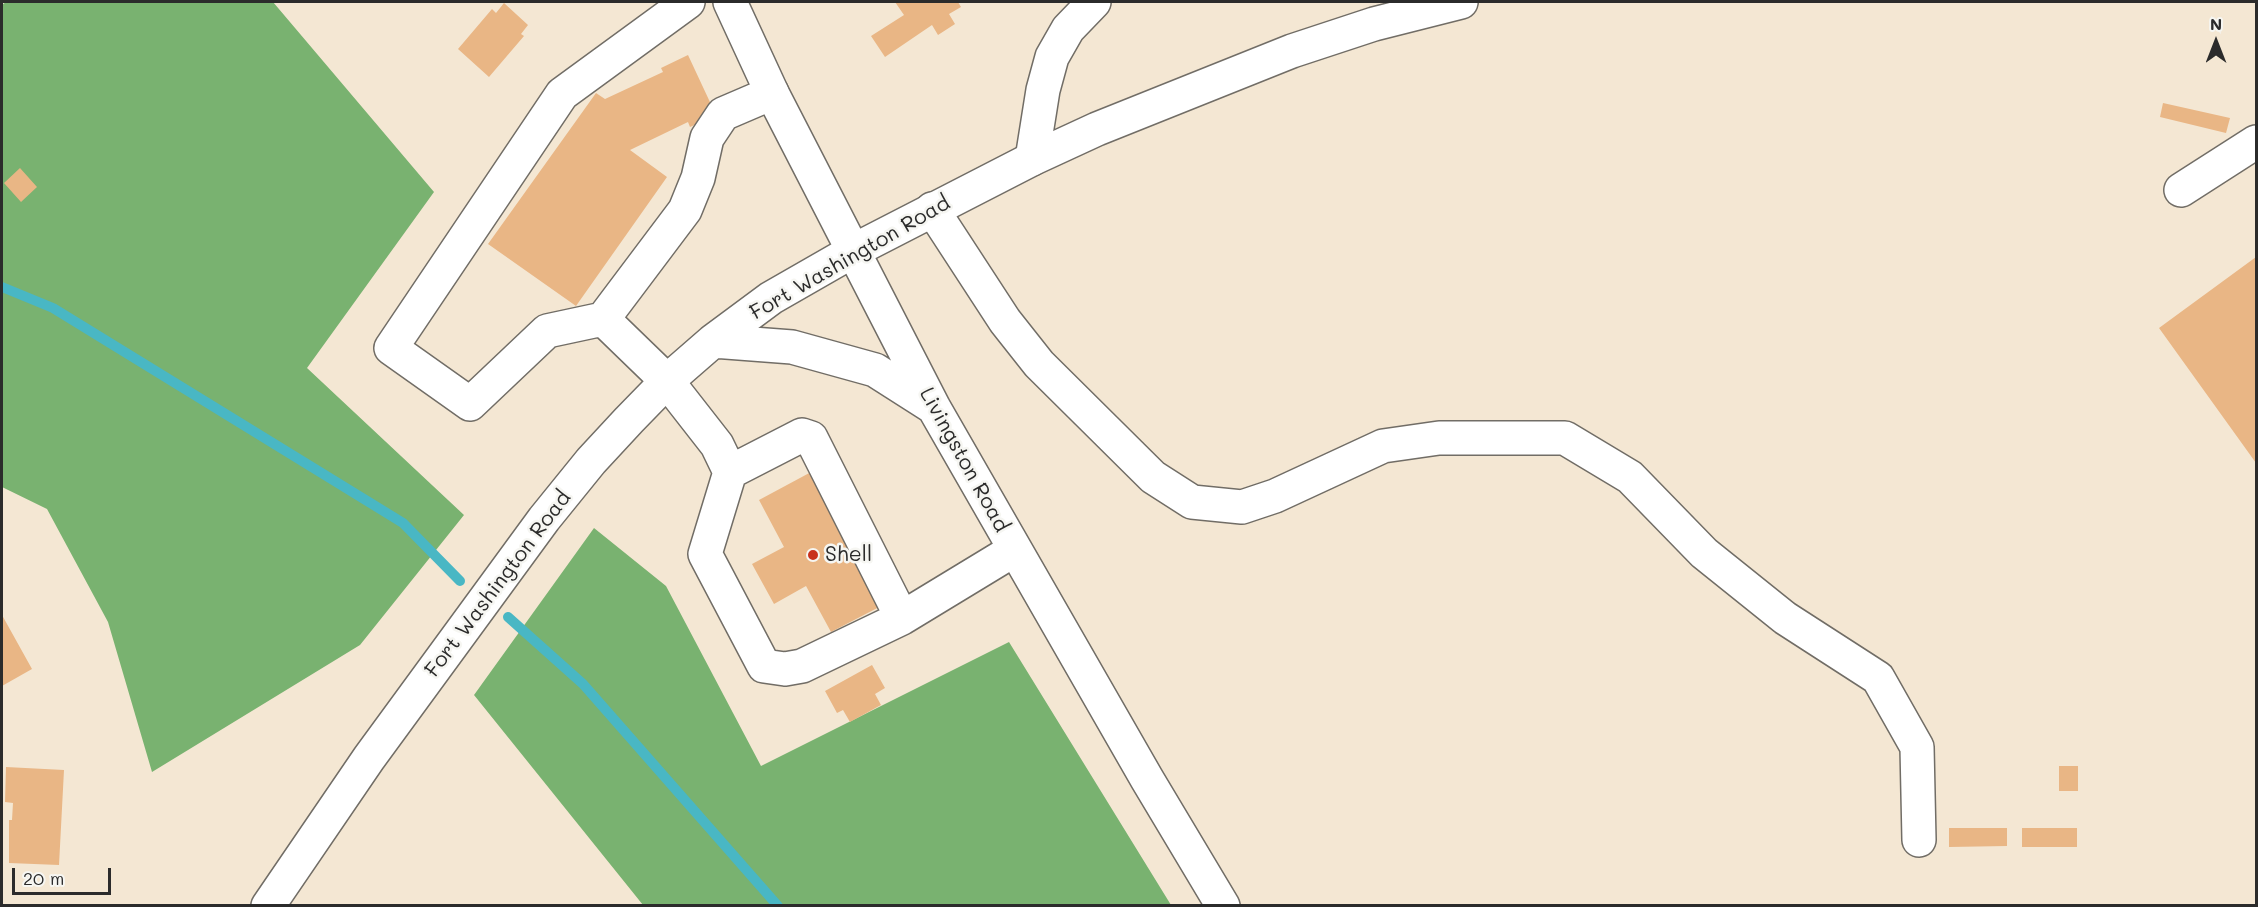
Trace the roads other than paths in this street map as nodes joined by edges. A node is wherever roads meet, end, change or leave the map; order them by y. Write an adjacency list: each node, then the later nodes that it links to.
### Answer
1 (688, 2): 11 (main road)
2 (730, 2): 5 (main road, Livingston Road)
3 (1094, 2): 7 (main road)
4 (1461, 2): 7 (main road, Fort Washington Road)
5 (772, 93): 10 (main road, Livingston Road); 11 (main road)
6 (2256, 142): 8 (main road)
7 (1032, 159): 9 (main road, Fort Washington Road)
8 (2181, 190)
9 (932, 209): 10 (main road, Fort Washington Road); 18 (main road)
10 (853, 251): 12 (main road, Fort Washington Road); 14 (main road, Livingston Road)
11 (603, 319): 13 (main road)
12 (713, 341): 13 (main road, Fort Washington Road); 14 (main road)
13 (667, 381): 15 (main road); 19 (main road, Fort Washington Road)
14 (934, 408): 16 (main road, Livingston Road)
15 (729, 472): 17 (main road); 17 (main road)
16 (1014, 550): 17 (main road); 20 (main road, Livingston Road)
17 (902, 618)
18 (1919, 840)
19 (268, 906)
20 (1223, 906)

